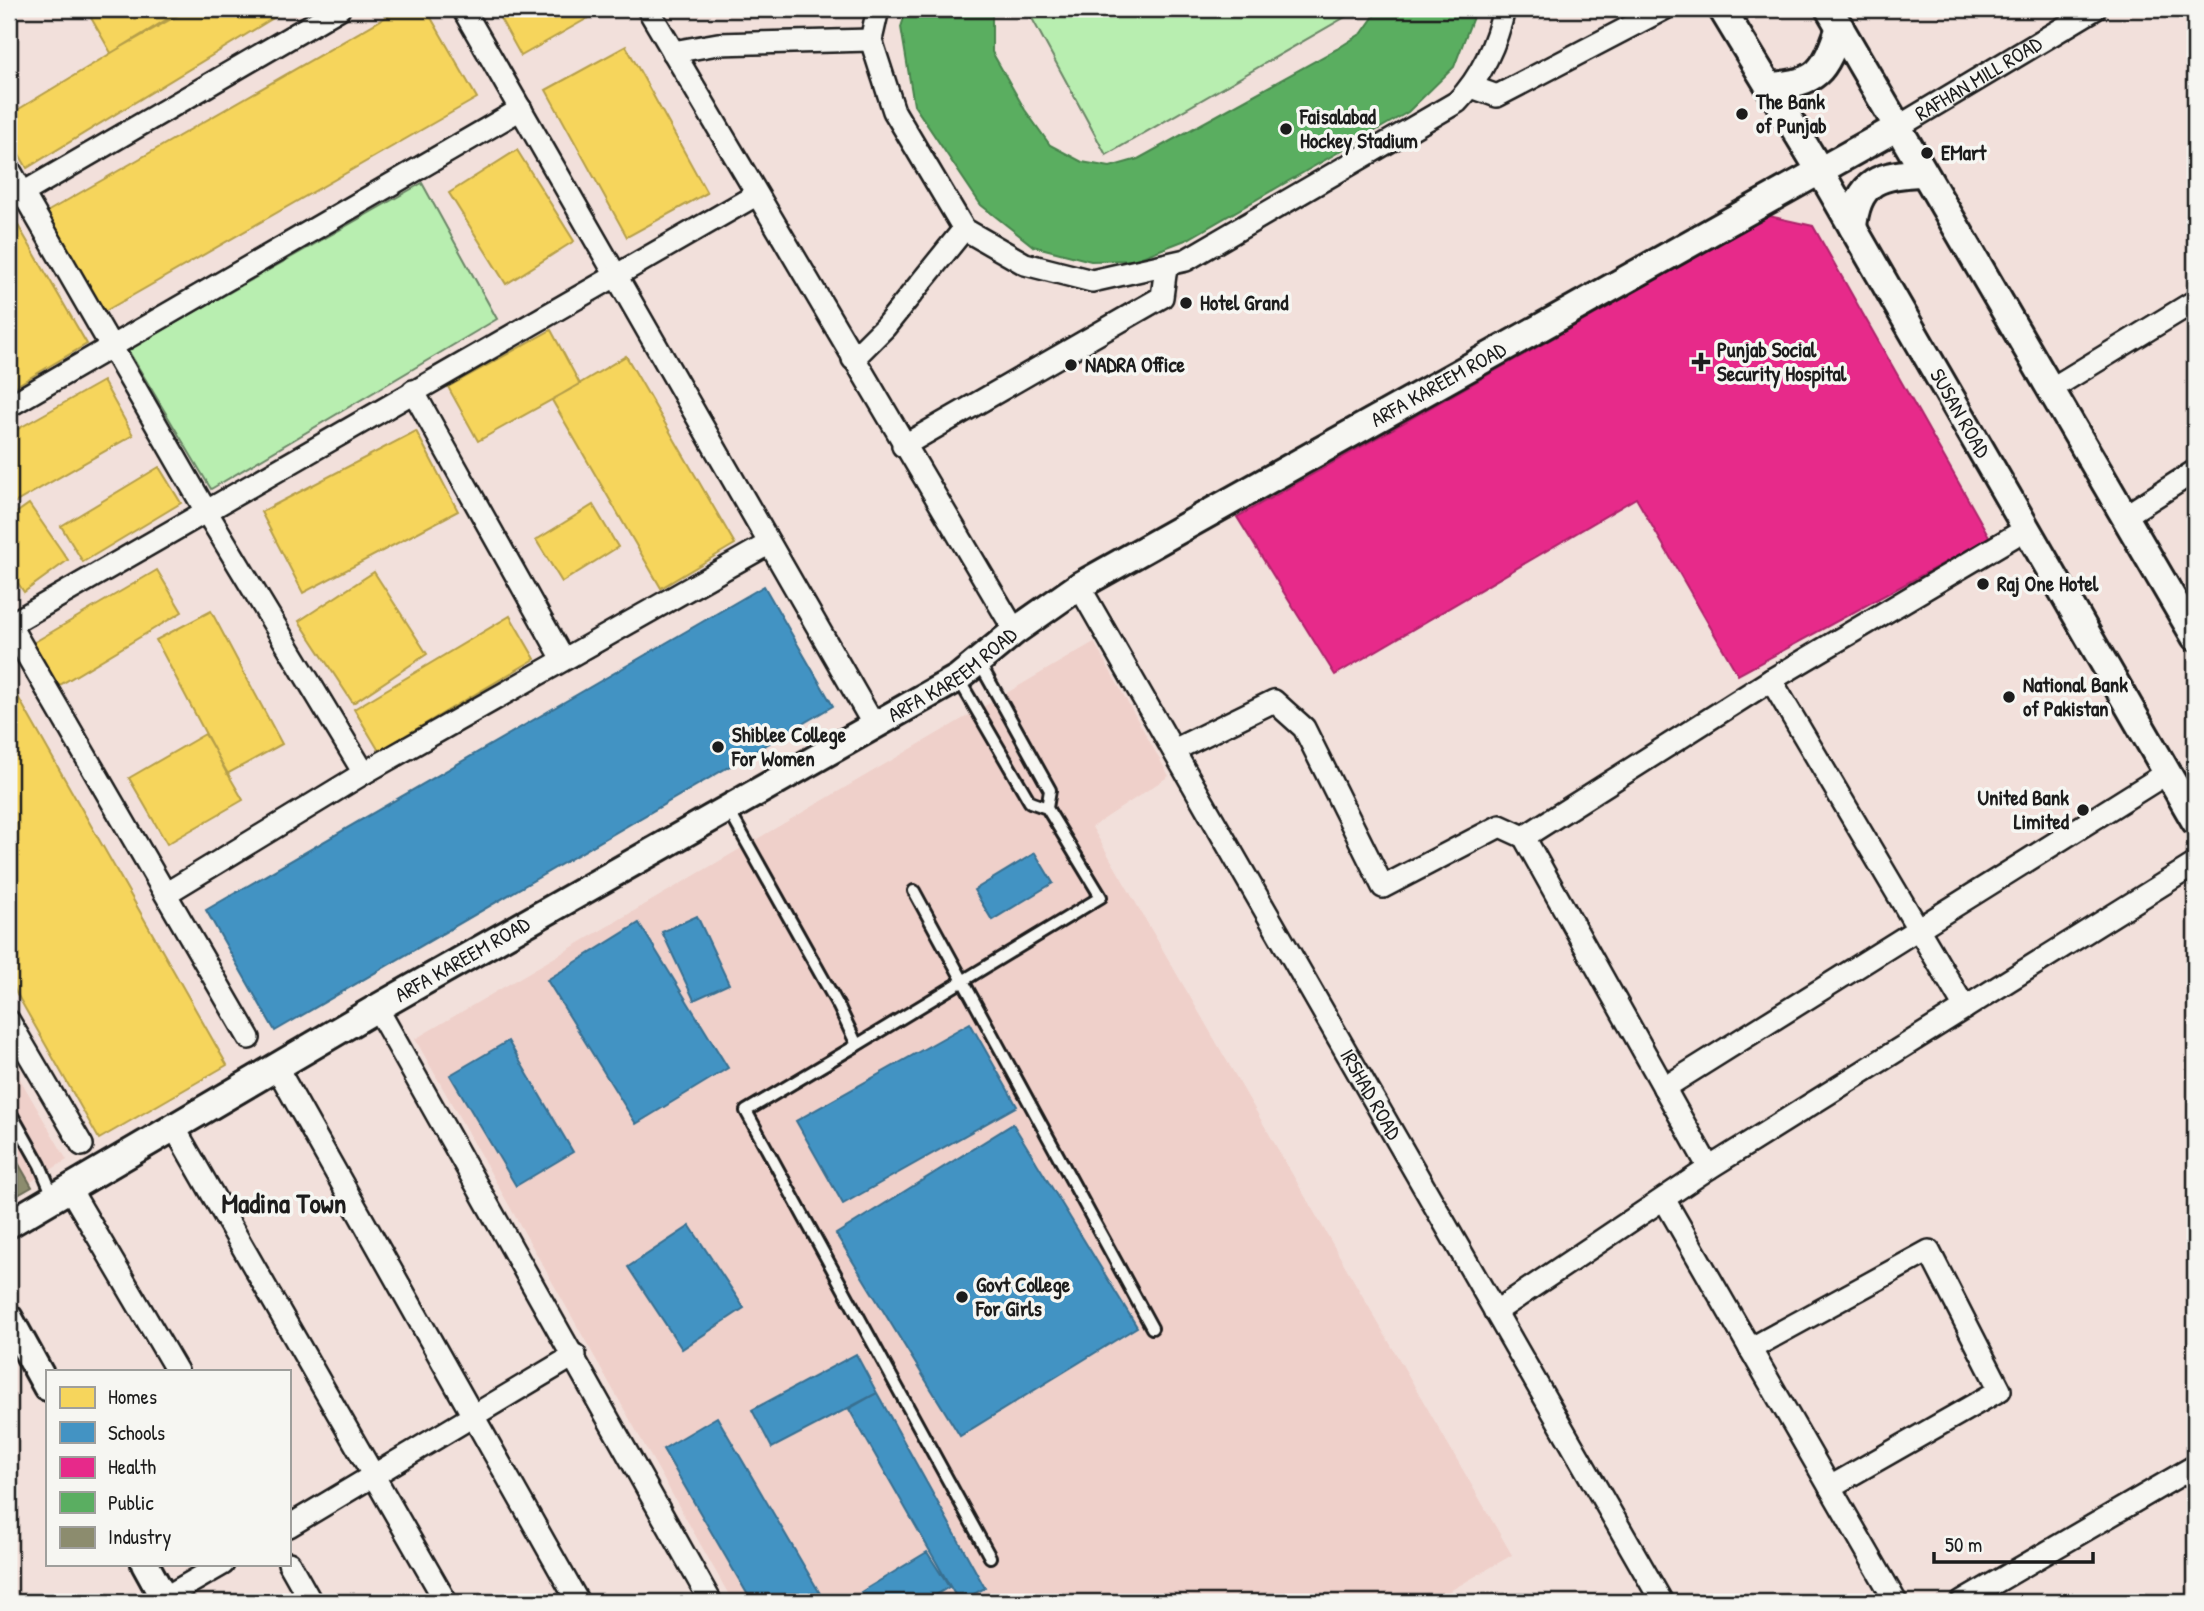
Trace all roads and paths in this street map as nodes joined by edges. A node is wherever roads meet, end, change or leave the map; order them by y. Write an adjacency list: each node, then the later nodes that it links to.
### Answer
1 (339, 9): 19 (street)
2 (463, 9): 14 (street)
3 (648, 9): 11 (street)
4 (878, 9): 10 (street)
5 (1504, 9): 13 (street)
6 (1664, 9): 13 (street)
7 (1722, 9): 12 (street, SUSAN ROAD)
8 (2095, 9): 15 (street, RAFHAN MILL ROAD)
9 (1834, 18): 12 (street); 15 (street)
10 (871, 40): 11 (street); 22 (street)
11 (673, 52): 20 (street)
12 (1769, 86): 17 (street, SUSAN ROAD)
13 (1472, 87): 23 (street)
14 (521, 109): 24 (street); 26 (street)
15 (1898, 127): 17 (street, ARFA KAREEM ROAD); 18 (street)
16 (9, 169): 19 (street)
17 (1819, 169): 21 (street, SUSAN ROAD); 37 (street, ARFA KAREEM ROAD)
18 (1924, 173): 21 (street); 28 (street)
19 (23, 193): 26 (street)
20 (756, 195): 24 (street); 27 (street)
21 (1853, 228): 35 (street, SUSAN ROAD)
22 (964, 229): 23 (street); 27 (street)
23 (1166, 267): 31 (street)
24 (617, 274): 29 (street); 36 (street)
25 (2195, 301): 28 (street)
26 (112, 348): 30 (street); 33 (street)
27 (853, 359): 31 (street)
28 (2051, 389): 34 (street)
29 (413, 391): 33 (street); 41 (street)
30 (9, 406)
31 (903, 446): 39 (street)
32 (2195, 471): 34 (street)
33 (206, 511): 38 (street); 48 (street)
34 (2125, 516): 40 (street)
35 (2026, 529): 44 (street); 47 (street, SUSAN ROAD)
36 (768, 544): 41 (street); 45 (street)
37 (1079, 586): 39 (street, ARFA KAREEM ROAD); 46 (street, IRSHAD ROAD)
38 (9, 624): 55 (street)
39 (1014, 631): 42 (street, ARFA KAREEM ROAD)
40 (2195, 638)
41 (563, 659): 48 (street)
42 (979, 662): 43 (street, ARFA KAREEM ROAD); 49 (lane)
43 (958, 678): 45 (street, ARFA KAREEM ROAD); 49 (lane)
44 (1770, 680): 52 (street); 56 (street)
45 (875, 727): 50 (street, ARFA KAREEM ROAD)
46 (1174, 750): 52 (street); 72 (street, IRSHAD ROAD)
47 (2167, 773): 51 (street, SUSAN ROAD); 56 (street)
48 (364, 774): 55 (street)
49 (1047, 808): 57 (lane)
50 (728, 810): 58 (street, ARFA KAREEM ROAD); 62 (lane)
51 (2195, 821)
52 (1524, 837): 64 (street)
53 (2195, 864): 59 (street)
54 (914, 891): 57 (lane)
55 (167, 893): 61 (street)
56 (1918, 929): 59 (street); 64 (street)
57 (962, 979): 62 (lane); 74 (lane)
58 (377, 1008): 63 (street, ARFA KAREEM ROAD); 76 (street)
59 (1965, 1008): 68 (street)
60 (9, 1021): 67 (street)
61 (249, 1038)
62 (857, 1045): 84 (lane)
63 (277, 1068): 66 (street, ARFA KAREEM ROAD); 79 (street)
64 (1664, 1088): 68 (street)
65 (9, 1110): 69 (lane)
66 (175, 1129): 69 (street, ARFA KAREEM ROAD); 81 (street)
67 (82, 1145)
68 (1709, 1168): 70 (street)
69 (62, 1194): 71 (street, ARFA KAREEM ROAD); 77 (street)
70 (1664, 1199): 72 (street); 75 (street)
71 (9, 1224)
72 (1495, 1312): 93 (street, IRSHAD ROAD)
73 (9, 1318): 78 (street)
74 (1152, 1328)
75 (1751, 1349): 82 (street); 82 (street)
76 (575, 1355): 79 (street); 92 (street)
77 (176, 1370)
78 (46, 1385)
79 (475, 1415): 81 (street); 91 (street)
80 (2195, 1466): 95 (street)
81 (374, 1476): 83 (street); 90 (street)
82 (1830, 1487): 94 (street)
83 (290, 1525)
84 (989, 1556)
85 (290, 1565): 89 (street)
86 (146, 1566): 88 (street)
87 (220, 1566): 88 (street)
88 (165, 1600)
89 (311, 1602)
90 (446, 1602)
91 (578, 1602)
92 (711, 1602)
93 (1662, 1602)
94 (1896, 1602)
95 (1962, 1602)

